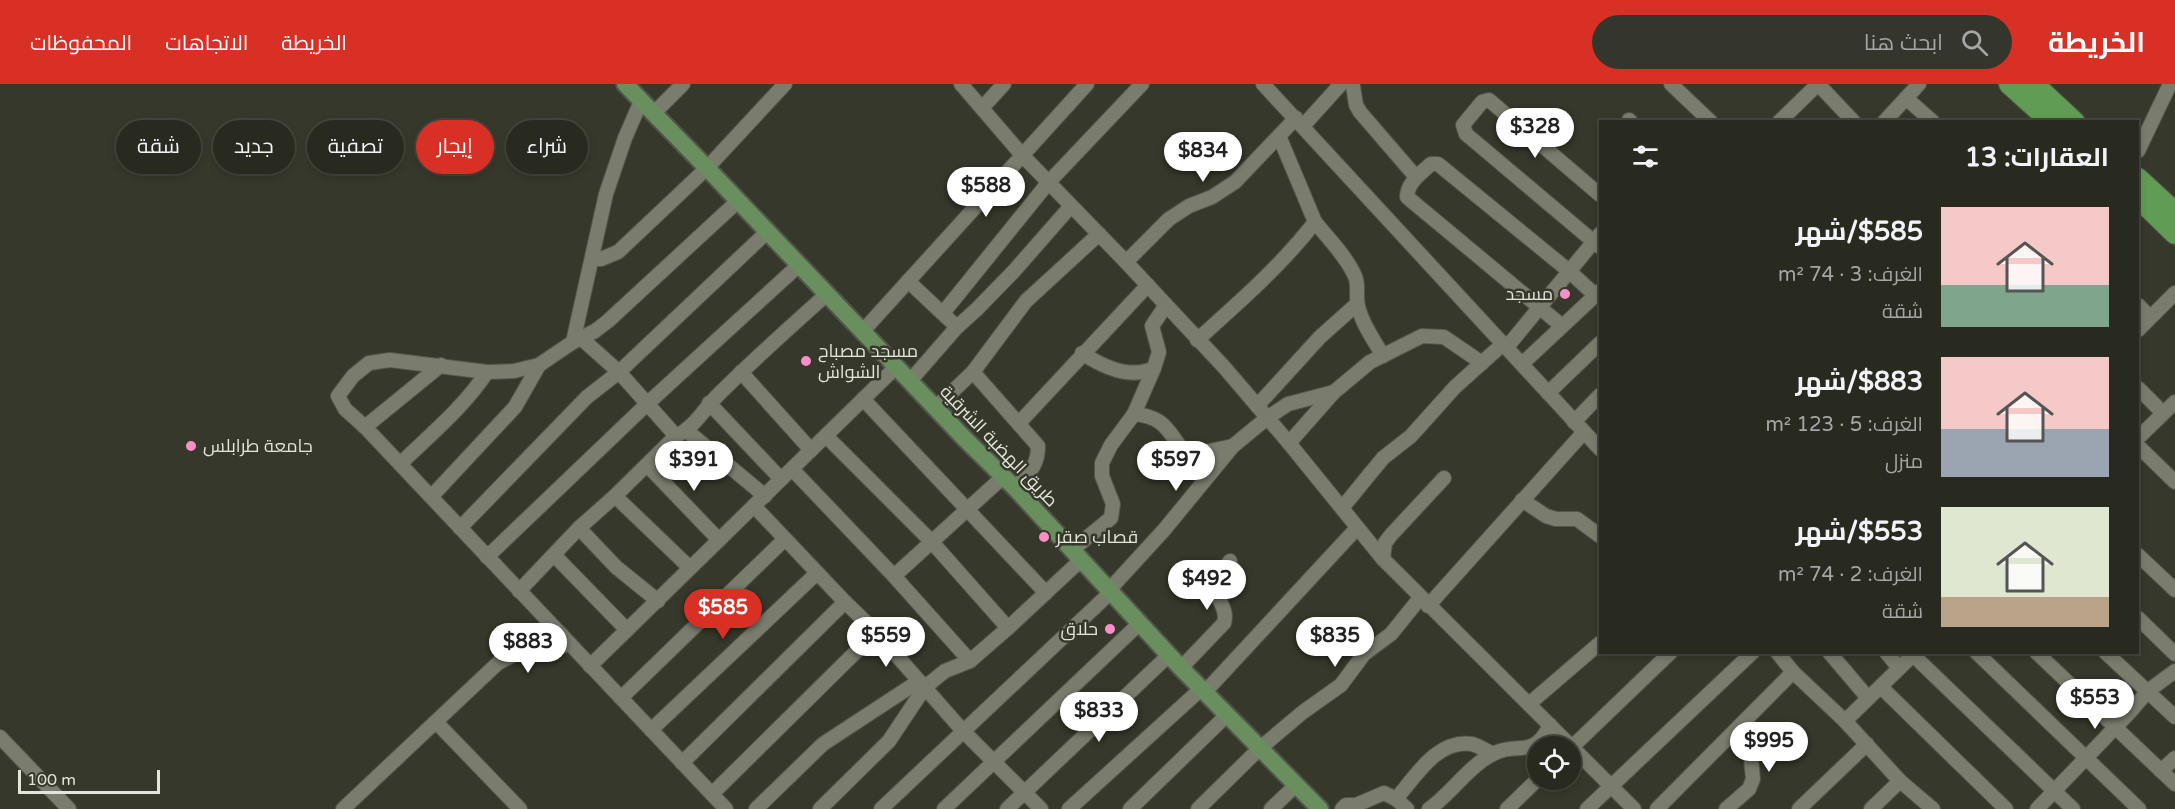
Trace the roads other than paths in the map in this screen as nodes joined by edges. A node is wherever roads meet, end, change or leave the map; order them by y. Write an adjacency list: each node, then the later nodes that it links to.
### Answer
1 (625, 84): 17 (main road, طريق الهضبة الشرقية)
2 (683, 84): 19 (street)
3 (785, 84): 31 (street)
4 (962, 84): 18 (street)
5 (1004, 84): 18 (street)
6 (1087, 84): 30 (street)
7 (1142, 84): 34 (street)
8 (1263, 84): 27 (street)
9 (1349, 84): 27 (street); 32 (street)
10 (1671, 84): 21 (street)
11 (1818, 84): 20 (street); 22 (street)
12 (1919, 84): 16 (street)
13 (2009, 84): 25 (highway)
14 (2034, 84): 26 (highway)
15 (2170, 84): 29 (street)
16 (1906, 98): 23 (street); 24 (street)
17 (640, 101): 19 (main road, طريق الهضبة الشرقية); 45 (street)
18 (982, 108): 30 (street)
19 (653, 114): 31 (main road, طريق الهضبة الشرقية)
20 (1845, 118)
21 (1704, 119)
22 (1781, 120)
23 (1886, 120)
24 (1931, 120)
25 (2049, 120)
26 (2073, 120)
27 (1299, 122): 28 (street); 67 (street)
28 (1279, 136): 40 (street); 46 (street)
29 (2139, 149)
30 (1022, 155): 34 (street); 49 (street)
31 (707, 168): 37 (main road, طريق الهضبة الشرقية); 45 (street)
32 (1416, 177): 48 (street); 56 (street)
33 (2139, 179): 39 (highway)
34 (1048, 183): 38 (street); 58 (street)
35 (1599, 194): 44 (street)
36 (2139, 199): 43 (highway)
37 (738, 201): 41 (main road, طريق الهضبة الشرقية); 65 (street)
38 (1071, 206): 42 (street); 61 (street)
39 (2175, 212)
40 (1315, 222): 54 (street); 64 (street)
41 (767, 232): 47 (main road, طريق الهضبة الشرقية); 77 (street)
42 (1100, 234): 46 (street); 79 (street)
43 (2175, 234)
44 (1598, 241): 48 (street)
45 (592, 259): 65 (street)
46 (1126, 262): 50 (street)
47 (799, 265): 53 (main road, طريق الهضبة الشرقية); 88 (street)
48 (1569, 272): 51 (street); 56 (street)
49 (908, 281): 58 (street); 63 (street)
50 (1148, 285): 55 (street); 68 (street)
51 (1598, 293): 60 (street)
52 (2175, 293): 59 (street)
53 (827, 294): 63 (main road, طريق الهضبة الشرقية); 78 (street)
54 (1357, 304): 69 (street); 89 (street)
55 (1166, 305): 64 (street); 75 (street)
56 (1540, 306): 60 (street); 67 (street)
57 (2139, 306): 59 (street)
58 (943, 313): 61 (street)
59 (2150, 317): 62 (street)
60 (1562, 326): 71 (street)
61 (957, 327): 80 (street)
62 (2139, 329)
63 (862, 332): 74 (main road, طريق الهضبة الشرقية)
64 (1197, 340): 89 (street)
65 (578, 341): 73 (street); 77 (street)
66 (1599, 344): 83 (street)
67 (1505, 345): 70 (street); 71 (street)
68 (1082, 353): 75 (street); 94 (street)
69 (1383, 356): 70 (street); 82 (street)
70 (1482, 363): 117 (street)
71 (1522, 364): 83 (street)
72 (441, 365): 76 (street); 95 (street); 95 (street)
73 (539, 366): 76 (street); 114 (street)
74 (896, 367): 80 (main road, طريق الهضبة الشرقية); 85 (street)
75 (1154, 368): 92 (street)
76 (487, 372): 105 (street)
77 (619, 372): 88 (street); 119 (street)
78 (741, 372): 87 (street); 104 (street)
79 (973, 372): 90 (street); 94 (street)
80 (910, 381): 90 (main road, طريق الهضبة الشرقية)
81 (2139, 389): 91 (street)
82 (1334, 392): 93 (street); 100 (street)
83 (1548, 393): 96 (street)
84 (1599, 397): 96 (street)
85 (863, 399): 98 (street); 118 (street)
86 (2175, 402): 91 (street)
87 (709, 403): 97 (street); 109 (street)
88 (647, 404): 97 (street); 129 (street)
89 (1257, 406): 93 (street)
90 (935, 408): 111 (main road, طريق الهضبة الشرقية)
91 (2163, 413): 99 (street)
92 (1134, 414): 101 (street); 126 (street)
93 (1267, 418): 100 (street); 101 (street)
94 (1019, 423): 111 (street)
95 (365, 427): 105 (street)
96 (1579, 427): 103 (street); 115 (street)
97 (682, 434): 106 (street); 113 (street)
98 (826, 435): 104 (street); 125 (street)
99 (2139, 437)
100 (1289, 443): 117 (street)
101 (1233, 446): 137 (street)
102 (2139, 447): 110 (street)
103 (1599, 448)
104 (811, 450): 107 (street)
105 (400, 464): 114 (street)
106 (647, 465): 112 (street); 124 (street)
107 (792, 469): 109 (street); 134 (street)
108 (1444, 478): 130 (street)
109 (781, 479): 113 (street)
110 (2175, 482)
111 (1009, 483): 118 (street); 126 (main road, طريق الهضبة الشرقية)
112 (615, 496): 120 (street); 132 (street)
113 (765, 496): 116 (street)
114 (431, 497): 119 (street)
115 (1522, 500): 122 (street); 141 (street)
116 (754, 506): 123 (street); 124 (street)
117 (1342, 508): 121 (street)
118 (967, 510): 125 (street); 138 (street)
119 (460, 528): 129 (street)
120 (579, 528): 127 (street); 139 (street)
121 (1357, 528): 130 (street); 168 (street)
122 (1599, 535)
123 (785, 539): 133 (street); 170 (street)
124 (719, 540): 132 (street)
125 (931, 541): 134 (street); 144 (street)
126 (1077, 555): 137 (main road, طريق الهضبة الشرقية); 138 (street)
127 (555, 556): 136 (street); 145 (street)
128 (2139, 556): 135 (street)
129 (487, 557): 136 (street)
130 (1383, 559): 141 (street)
131 (1230, 561): 162 (street)
132 (690, 568): 139 (street)
133 (817, 573): 140 (street); 180 (street)
134 (894, 576): 160 (street)
135 (2175, 590)
136 (519, 591): 147 (street)
137 (1110, 591): 143 (main road, طريق الهضبة الشرقية); 181 (street)
138 (1046, 593): 144 (street)
139 (658, 602): 145 (street)
140 (845, 602): 146 (street); 194 (street)
141 (1424, 602): 172 (street); 188 (street)
142 (2139, 619): 158 (street)
143 (1140, 623): 159 (main road, طريق الهضبة الشرقية); 193 (street)
144 (1008, 628): 160 (street)
145 (627, 630): 161 (street)
146 (876, 632): 166 (street); 203 (street)
147 (565, 639): 161 (street); 177 (street)
148 (1599, 644): 172 (street)
149 (1669, 654): 185 (street)
150 (1751, 654): 199 (street)
151 (1779, 654): 165 (street)
152 (1831, 654): 171 (street)
153 (1888, 654): 163 (street)
154 (1914, 654): 163 (street); 201 (street)
155 (1978, 654): 191 (street)
156 (2038, 654): 179 (street)
157 (2107, 654): 169 (street)
158 (2175, 654)
159 (1170, 655): 162 (main road, طريق الهضبة الشرقية); 202 (street)
160 (970, 661): 166 (street)
161 (590, 666): 170 (street)
162 (1181, 668): 168 (main road, طريق الهضبة الشرقية)
163 (1899, 668): 167 (street)
164 (2175, 671): 169 (street)
165 (1793, 672): 175 (street); 176 (street)
166 (922, 684): 181 (street); 209 (street); 210 (street)
167 (1881, 687): 171 (street); 231 (street)
168 (1203, 691): 173 (main road, طريق الهضبة الشرقية); 215 (street)
169 (2148, 691): 174 (street); 179 (street)
170 (621, 698): 180 (street)
171 (1868, 698): 176 (street)
172 (1529, 704): 178 (street)
173 (1227, 715): 188 (main road, طريق الهضبة الشرقية); 216 (street)
174 (2175, 717)
175 (1747, 719): 226 (street); 227 (street)
176 (1845, 721): 186 (street)
177 (436, 722): 206 (street); 207 (street)
178 (1550, 725): 182 (street); 183 (street)
179 (2115, 727): 191 (street); 195 (street)
180 (651, 730): 194 (street)
181 (963, 731): 193 (street); 211 (street)
182 (1544, 736)
183 (1560, 736)
184 (0, 737): 205 (street)
185 (1581, 738)
186 (1867, 744): 196 (street); 228 (street)
187 (1527, 748): 189 (street)
188 (1259, 749): 197 (main road, طريق الهضبة الشرقية); 217 (street)
189 (1493, 754): 204 (street); 222 (street)
190 (1581, 758): 199 (street)
191 (2086, 758): 201 (street); 234 (street)
192 (2175, 758): 195 (street)
193 (994, 762): 202 (street); 212 (street)
194 (682, 763): 203 (street)
195 (2161, 771): 198 (street)
196 (1900, 781): 229 (street); 230 (street)
197 (1296, 784): 218 (street); 219 (main road, طريق الهضبة الشرقية)
198 (2175, 784)
199 (1611, 787): 224 (street); 225 (street)
200 (1527, 790): 223 (street)
201 (2054, 791): 232 (street); 233 (street)
202 (1024, 792): 213 (street); 214 (street)
203 (712, 794): 208 (street)
204 (1396, 799): 220 (street); 221 (street)
205 (69, 809)
206 (343, 809)
207 (520, 809)
208 (726, 809)
209 (756, 809)
210 (820, 809)
211 (881, 809)
212 (944, 809)
213 (1007, 809)
214 (1041, 809)
215 (1069, 809)
216 (1130, 809)
217 (1198, 809)
218 (1271, 809)
219 (1320, 809)
220 (1342, 809)
221 (1407, 809)
222 (1429, 809)
223 (1507, 809)
224 (1587, 809)
225 (1634, 809)
226 (1657, 809)
227 (1726, 809)
228 (1799, 809)
229 (1871, 809)
230 (1933, 809)
231 (2006, 809)
232 (2037, 809)
233 (2073, 809)
234 (2139, 809)

